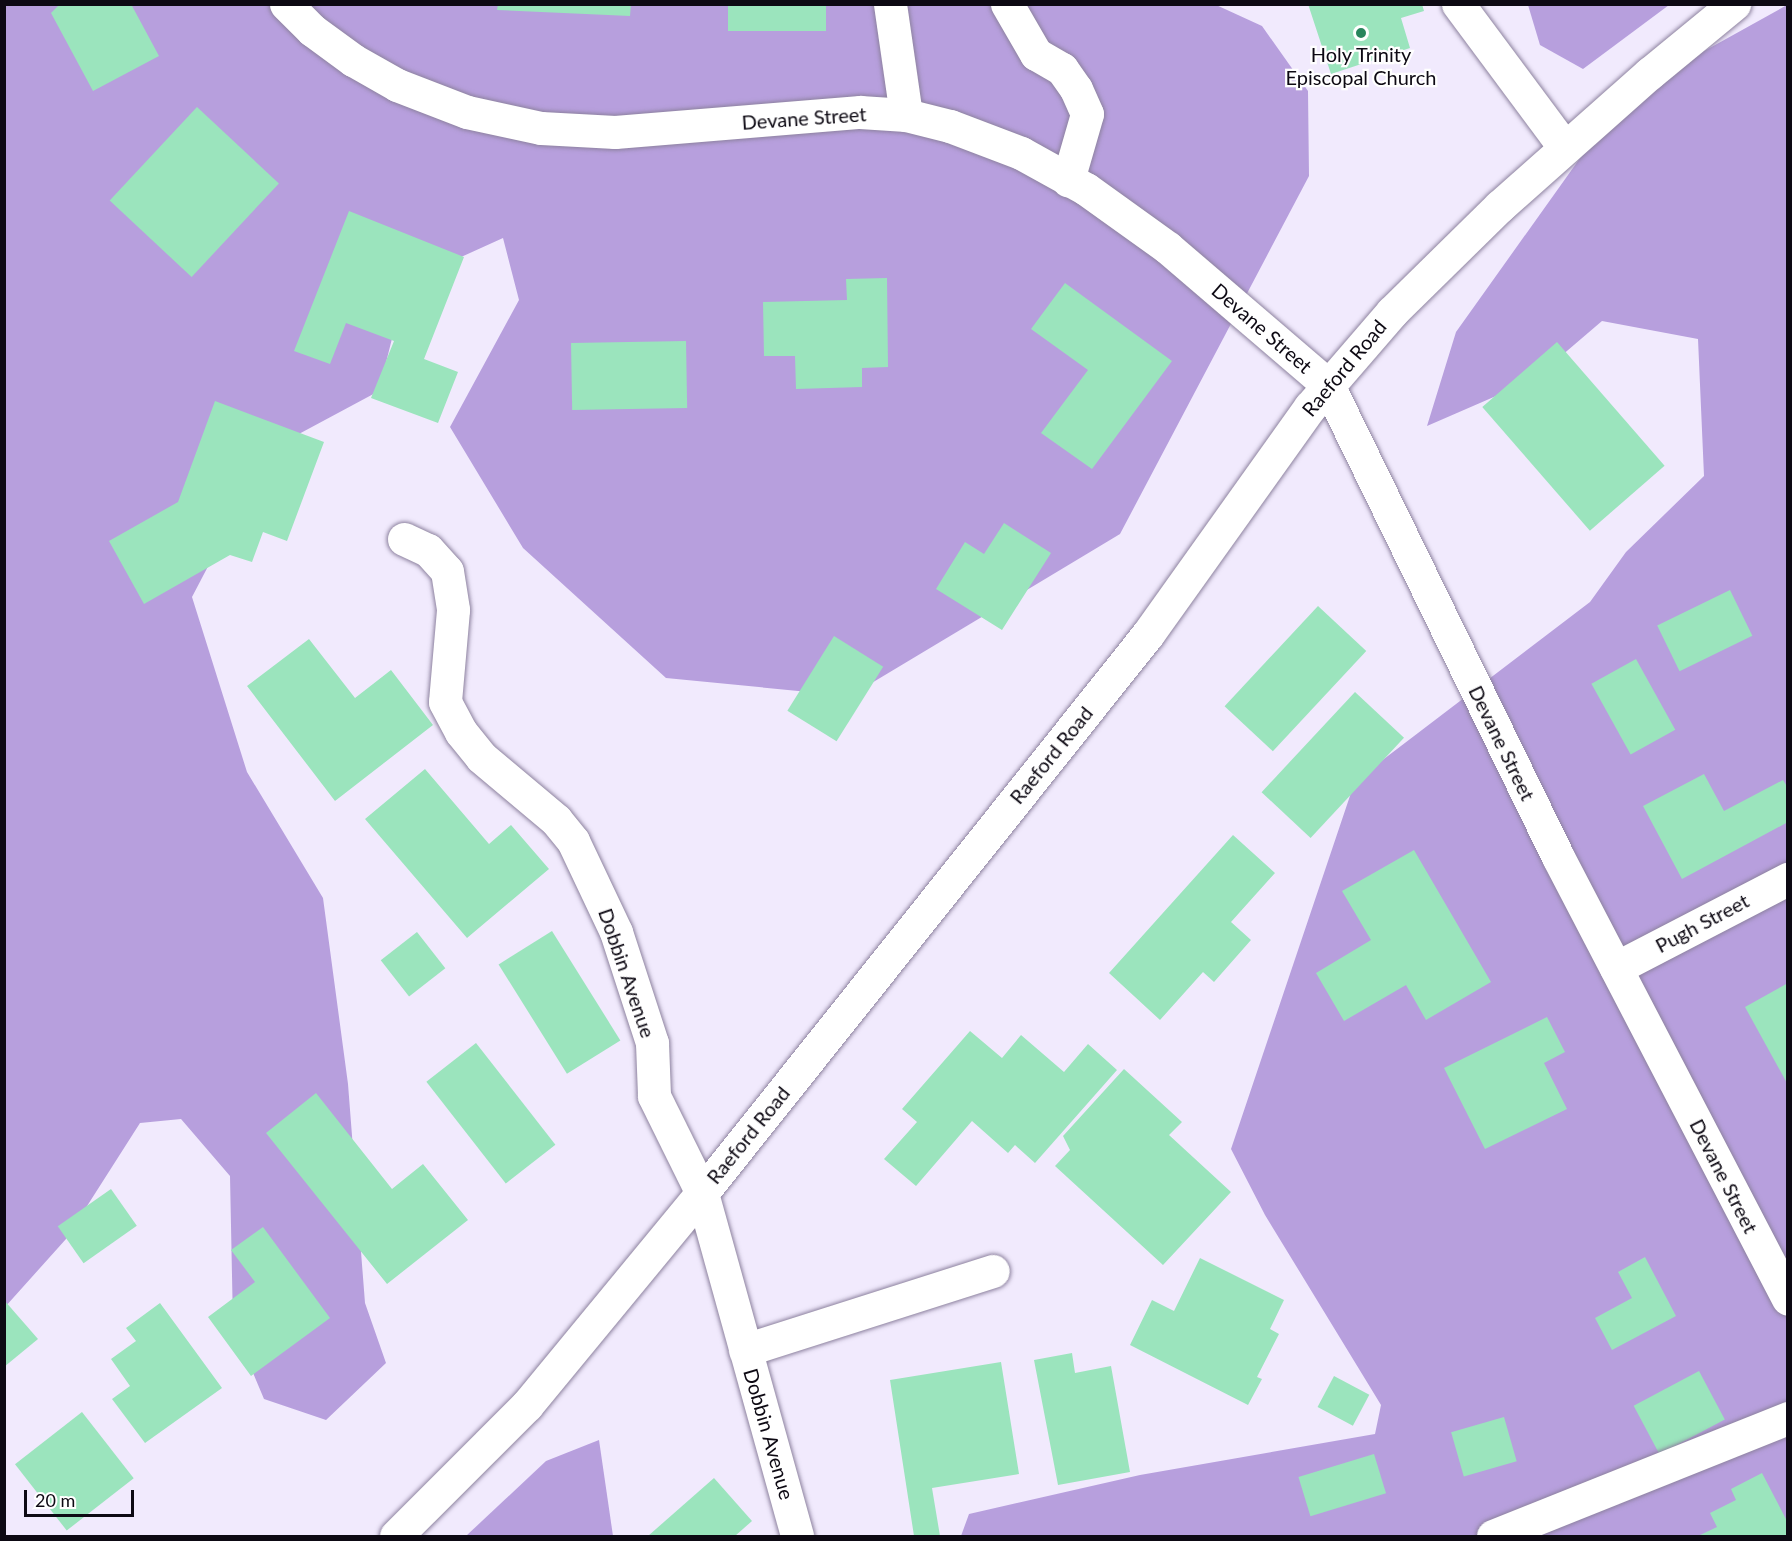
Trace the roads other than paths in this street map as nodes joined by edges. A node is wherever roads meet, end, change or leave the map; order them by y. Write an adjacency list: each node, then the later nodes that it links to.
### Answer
1 (286, 4): 6 (street, Devane Street)
2 (890, 4): 6 (street)
3 (1007, 4): 8 (street)
4 (1458, 4): 7 (street)
5 (1734, 4): 7 (street, Raeford Road)
6 (906, 116): 8 (street, Devane Street)
7 (1565, 148): 9 (street, Raeford Road)
8 (1068, 180): 9 (street, Devane Street)
9 (1328, 385): 12 (street, Devane Street); 13 (street, Raeford Road)
10 (404, 539): 13 (street, Dobbin Avenue)
11 (1788, 879): 12 (street, Pugh Street)
12 (1616, 968): 15 (street, Devane Street)
13 (702, 1193): 16 (street, Dobbin Avenue); 18 (street, Raeford Road)
14 (993, 1271): 16 (street)
15 (1788, 1299)
16 (745, 1350): 19 (street, Dobbin Avenue)
17 (1788, 1418): 20 (street)
18 (396, 1536)
19 (797, 1536)
20 (1493, 1536)

